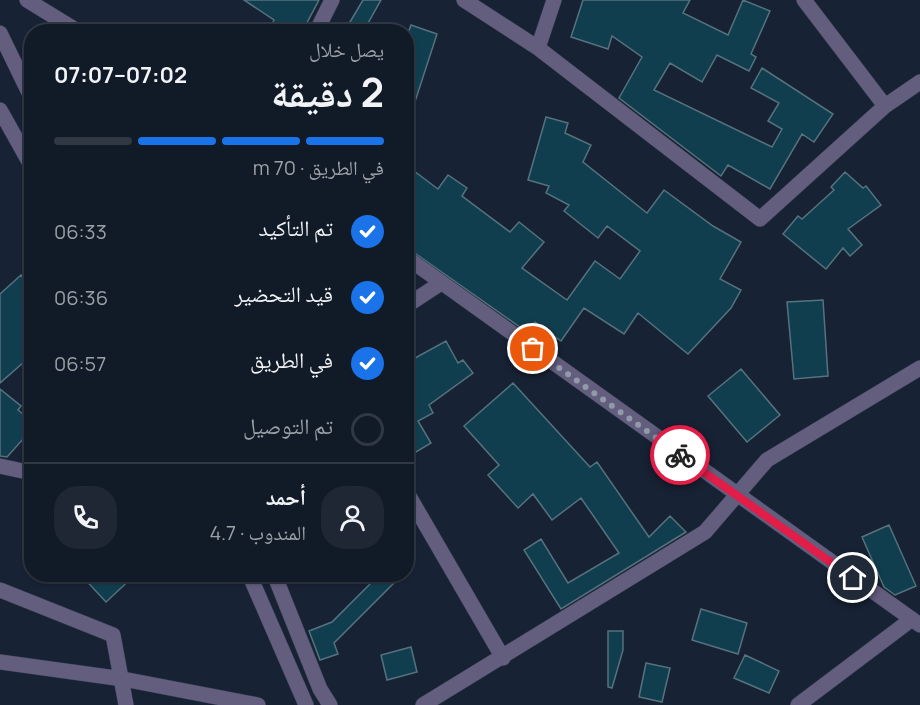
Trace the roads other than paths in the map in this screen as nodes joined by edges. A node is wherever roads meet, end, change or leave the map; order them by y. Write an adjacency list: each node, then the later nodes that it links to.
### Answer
1 (27, 0): 6 (street)
2 (332, 0): 7 (street)
3 (464, 0): 9 (street)
4 (554, 0): 9 (street)
5 (804, 0): 12 (street)
6 (66, 24)
7 (320, 24)
8 (0, 33): 10 (street)
9 (538, 48): 12 (street)
10 (24, 82)
11 (920, 82): 12 (street)
12 (885, 106)
13 (0, 110): 14 (street)
14 (24, 153)
15 (414, 263): 16 (street)
16 (441, 283): 17 (street); 21 (street)
17 (414, 301)
18 (920, 368): 21 (street)
19 (0, 466): 20 (street)
20 (24, 471)
21 (737, 496): 26 (street); 27 (street)
22 (414, 505): 27 (street)
23 (252, 582): 32 (street)
24 (277, 582): 33 (street)
25 (0, 590): 29 (street)
26 (916, 622): 35 (street)
27 (503, 658): 34 (street)
28 (0, 662): 29 (street)
29 (123, 680): 30 (street); 31 (street)
30 (126, 705)
31 (258, 705)
32 (306, 705)
33 (330, 705)
34 (423, 705)
35 (798, 705)

